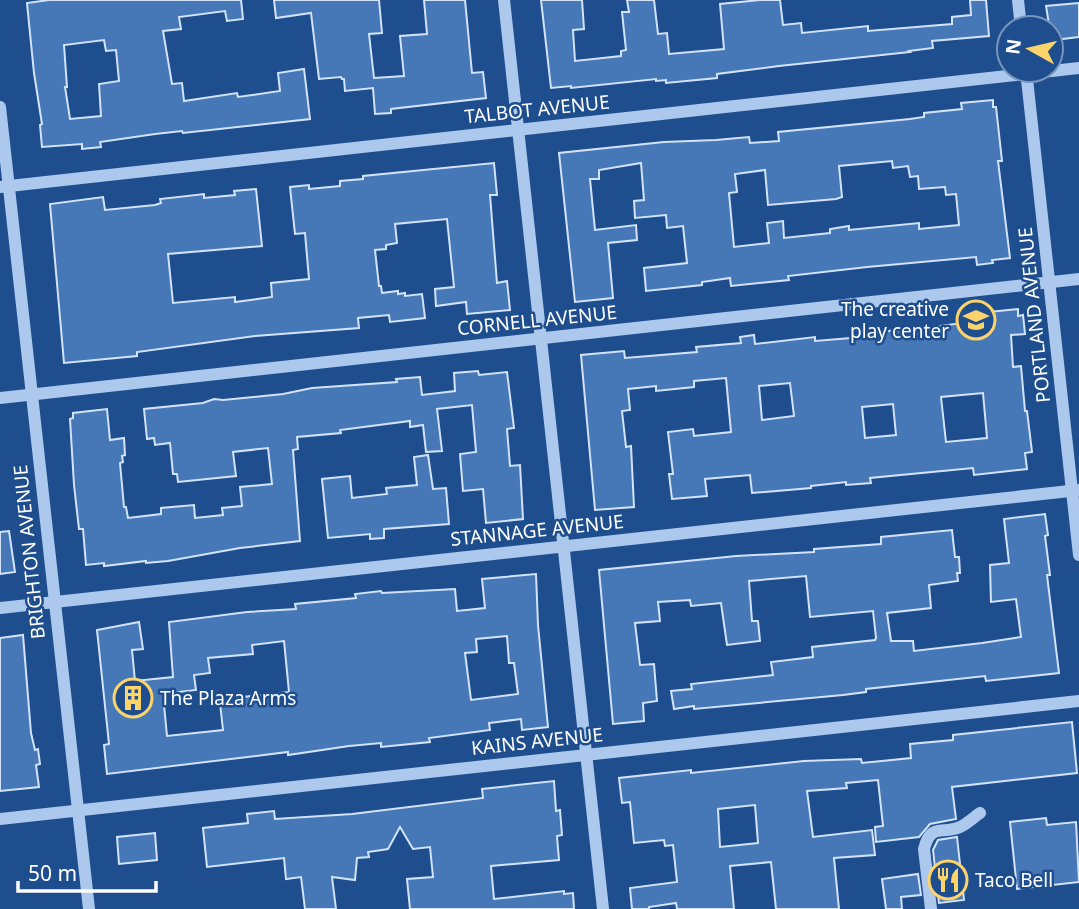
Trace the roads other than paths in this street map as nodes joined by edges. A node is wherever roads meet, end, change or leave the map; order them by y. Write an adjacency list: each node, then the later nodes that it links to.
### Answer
1 (504, 0): 5 (street)
2 (995, 76): 5 (street, TALBOT AVENUE)
3 (1027, 84): 8 (street, PORTLAND AVENUE)
4 (0, 107): 6 (street, BRIGHTON AVENUE)
5 (518, 131): 6 (street, TALBOT AVENUE); 9 (street)
6 (4, 186): 10 (street, BRIGHTON AVENUE)
7 (1079, 279): 8 (street, CORNELL AVENUE)
8 (1050, 282): 9 (street, CORNELL AVENUE); 12 (street, PORTLAND AVENUE)
9 (540, 338): 10 (street, CORNELL AVENUE); 13 (street)
10 (32, 394): 11 (street, CORNELL AVENUE); 15 (street, BRIGHTON AVENUE)
11 (0, 398)
12 (1075, 491): 13 (street, STANNAGE AVENUE); 14 (street, PORTLAND AVENUE)
13 (563, 546): 15 (street, STANNAGE AVENUE); 18 (street)
14 (1079, 555)
15 (54, 603): 16 (street, STANNAGE AVENUE); 19 (street, BRIGHTON AVENUE)
16 (0, 608)
17 (1075, 702): 18 (street, KAINS AVENUE)
18 (586, 754): 19 (street, KAINS AVENUE); 23 (street)
19 (77, 811): 21 (street, KAINS AVENUE); 22 (street, BRIGHTON AVENUE)
20 (980, 813): 24 (street)
21 (0, 819)
22 (89, 909)
23 (603, 909)
24 (931, 909)

